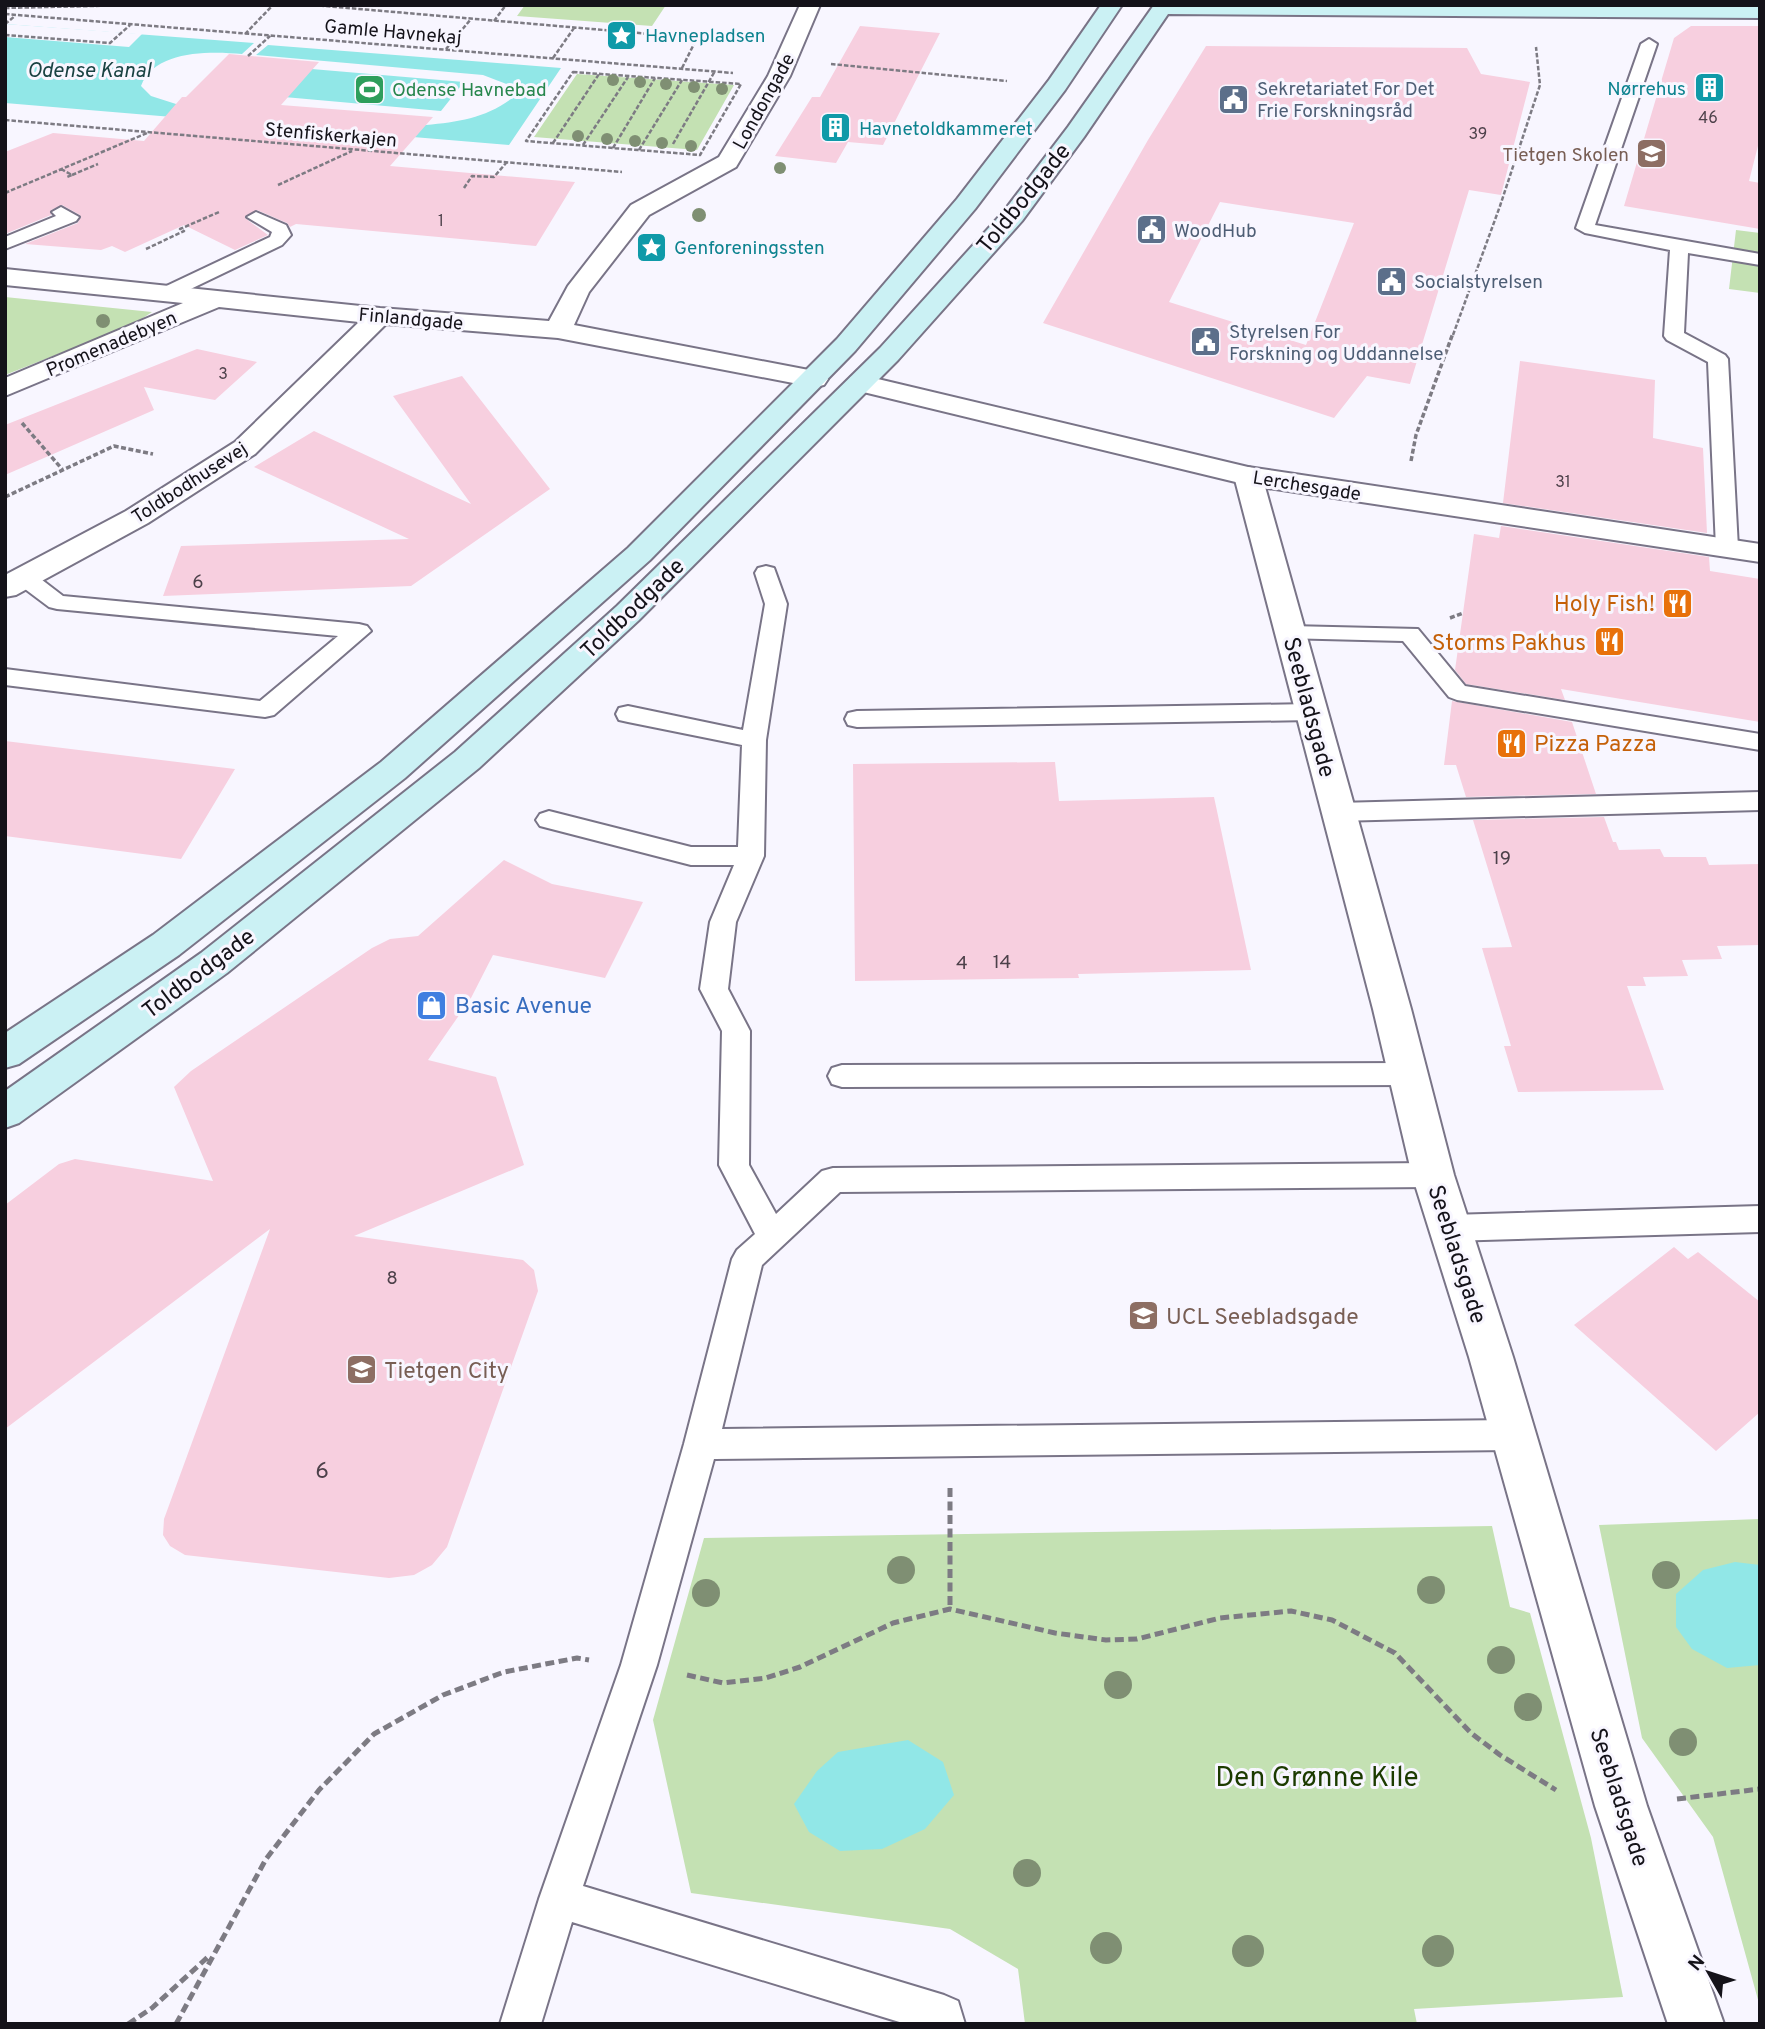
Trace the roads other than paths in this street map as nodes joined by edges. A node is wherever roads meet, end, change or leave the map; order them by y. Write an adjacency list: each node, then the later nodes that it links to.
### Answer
1 (810, 5): 15 (street, Londongade)
2 (1112, 5): 16 (main road, Toldbodgade)
3 (1158, 6): 4 (main road); 17 (main road, Toldbodgade)
4 (1760, 12)
5 (1648, 44): 9 (lane)
6 (61, 212): 8 (lane)
7 (256, 217): 12 (lane)
8 (5, 244)
9 (1679, 246): 10 (lane); 20 (lane)
10 (1760, 260)
11 (5, 276): 12 (street, Finlandgade)
12 (167, 293): 13 (street, Finlandgade)
13 (216, 299): 14 (street, Finlandgade); 18 (street, Promenadebyen)
14 (380, 316): 15 (street, Finlandgade); 23 (street, Toldbodhusevej)
15 (558, 330): 16 (street, Finlandgade)
16 (814, 379): 17 (main road); 35 (main road, Toldbodgade)
17 (861, 383): 19 (street, Lerchesgade); 38 (main road, Toldbodgade)
18 (5, 388)
19 (1248, 476): 20 (street, Lerchesgade); 24 (street, Seebladsgade)
20 (1727, 548): 21 (street, Lerchesgade)
21 (1760, 553)
22 (766, 573): 29 (lane)
23 (15, 583): 25 (lane)
24 (1290, 633): 26 (street, Seebladsgade); 30 (lane)
25 (5, 677)
26 (1312, 712): 28 (lane); 32 (street, Seebladsgade)
27 (628, 714): 29 (lane)
28 (857, 719)
29 (754, 740): 34 (lane)
30 (1760, 742)
31 (1760, 801): 32 (lane)
32 (1338, 812): 36 (street, Seebladsgade)
33 (550, 820): 34 (lane)
34 (751, 856): 42 (lane)
35 (5, 1053)
36 (1408, 1074): 37 (lane); 39 (street, Seebladsgade)
37 (842, 1076)
38 (5, 1112)
39 (1433, 1175): 41 (street, Seebladsgade); 42 (lane)
40 (1760, 1219): 41 (lane)
41 (1451, 1228): 43 (street, Seebladsgade)
42 (772, 1237): 44 (lane)
43 (1511, 1435): 44 (lane); 48 (street, Seebladsgade)
44 (701, 1444): 45 (lane)
45 (559, 1899): 46 (lane); 47 (lane)
46 (520, 2024)
47 (945, 2024)
48 (1696, 2024)

